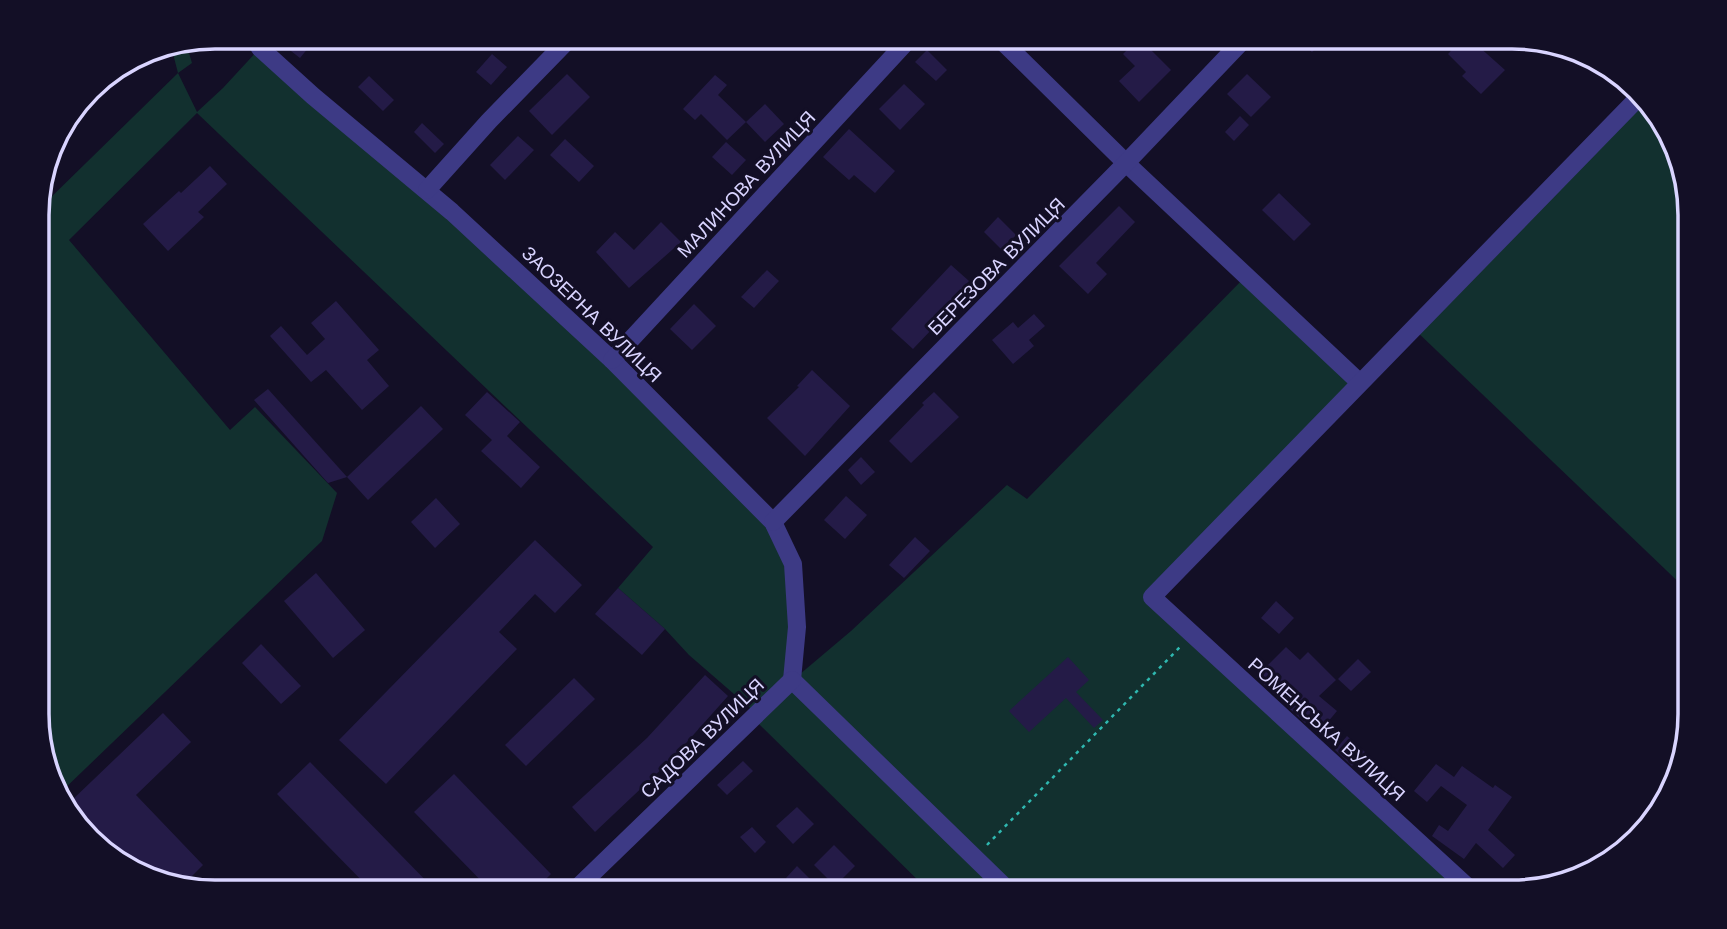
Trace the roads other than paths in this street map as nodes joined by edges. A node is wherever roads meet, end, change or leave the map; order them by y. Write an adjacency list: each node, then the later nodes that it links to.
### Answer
1 (261, 49): 8 (street, ЗАОЗЕРНА ВУЛИЦЯ)
2 (559, 49): 8 (street)
3 (900, 49): 9 (street, МАЛИНОВА ВУЛИЦЯ)
4 (1011, 49): 7 (street)
5 (1235, 49): 7 (street, БЕРЕЗОВА ВУЛИЦЯ)
6 (1634, 103): 15 (street, РОМЕНСЬКА ВУЛИЦЯ)
7 (1126, 163): 10 (street); 11 (street, БЕРЕЗОВА ВУЛИЦЯ)
8 (428, 190): 9 (street, ЗАОЗЕРНА ВУЛИЦЯ)
9 (612, 360): 11 (street, ЗАОЗЕРНА ВУЛИЦЯ)
10 (1357, 380)
11 (773, 522): 12 (street, ЗАОЗЕРНА ВУЛИЦЯ)
12 (792, 680): 13 (street, САДОВА ВУЛИЦЯ); 14 (street, САДОВА ВУЛИЦЯ)
13 (585, 880)
14 (998, 880)
15 (1461, 880)

